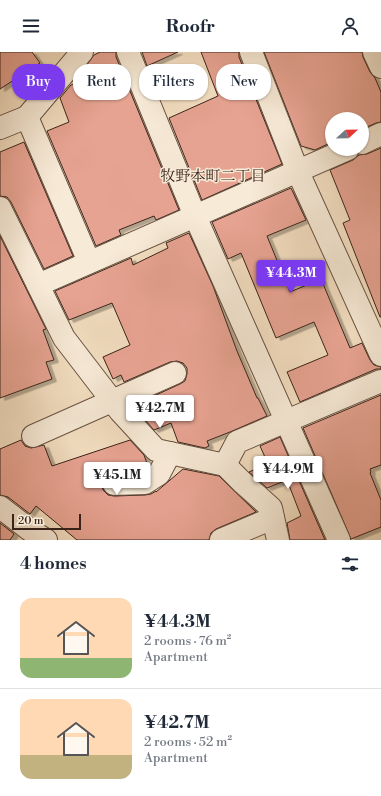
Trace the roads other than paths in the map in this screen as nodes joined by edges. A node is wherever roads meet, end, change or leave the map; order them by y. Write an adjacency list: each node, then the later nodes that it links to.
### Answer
1 (82, 52): 6 (street)
2 (128, 52): 13 (street)
3 (251, 52): 11 (street)
4 (374, 52): 5 (street)
5 (381, 67)
6 (27, 117): 7 (street); 14 (street)
7 (0, 128)
8 (381, 134): 9 (street)
9 (369, 140)
10 (333, 156): 11 (street)
11 (298, 172): 13 (street); 16 (street)
12 (0, 208): 15 (street)
13 (195, 216): 14 (street); 20 (street)
14 (89, 262): 15 (street)
15 (38, 285): 19 (street)
16 (381, 355)
17 (175, 373): 19 (street)
18 (381, 381): 20 (street)
19 (112, 401): 21 (street); 22 (street)
20 (287, 421): 23 (street); 30 (street)
21 (33, 436)
22 (170, 453): 23 (street); 24 (street)
23 (225, 465): 26 (street)
24 (114, 484)
25 (0, 507): 27 (street)
26 (273, 518): 28 (street); 29 (street)
27 (46, 540)
28 (221, 540)
29 (278, 540)
30 (339, 540)

